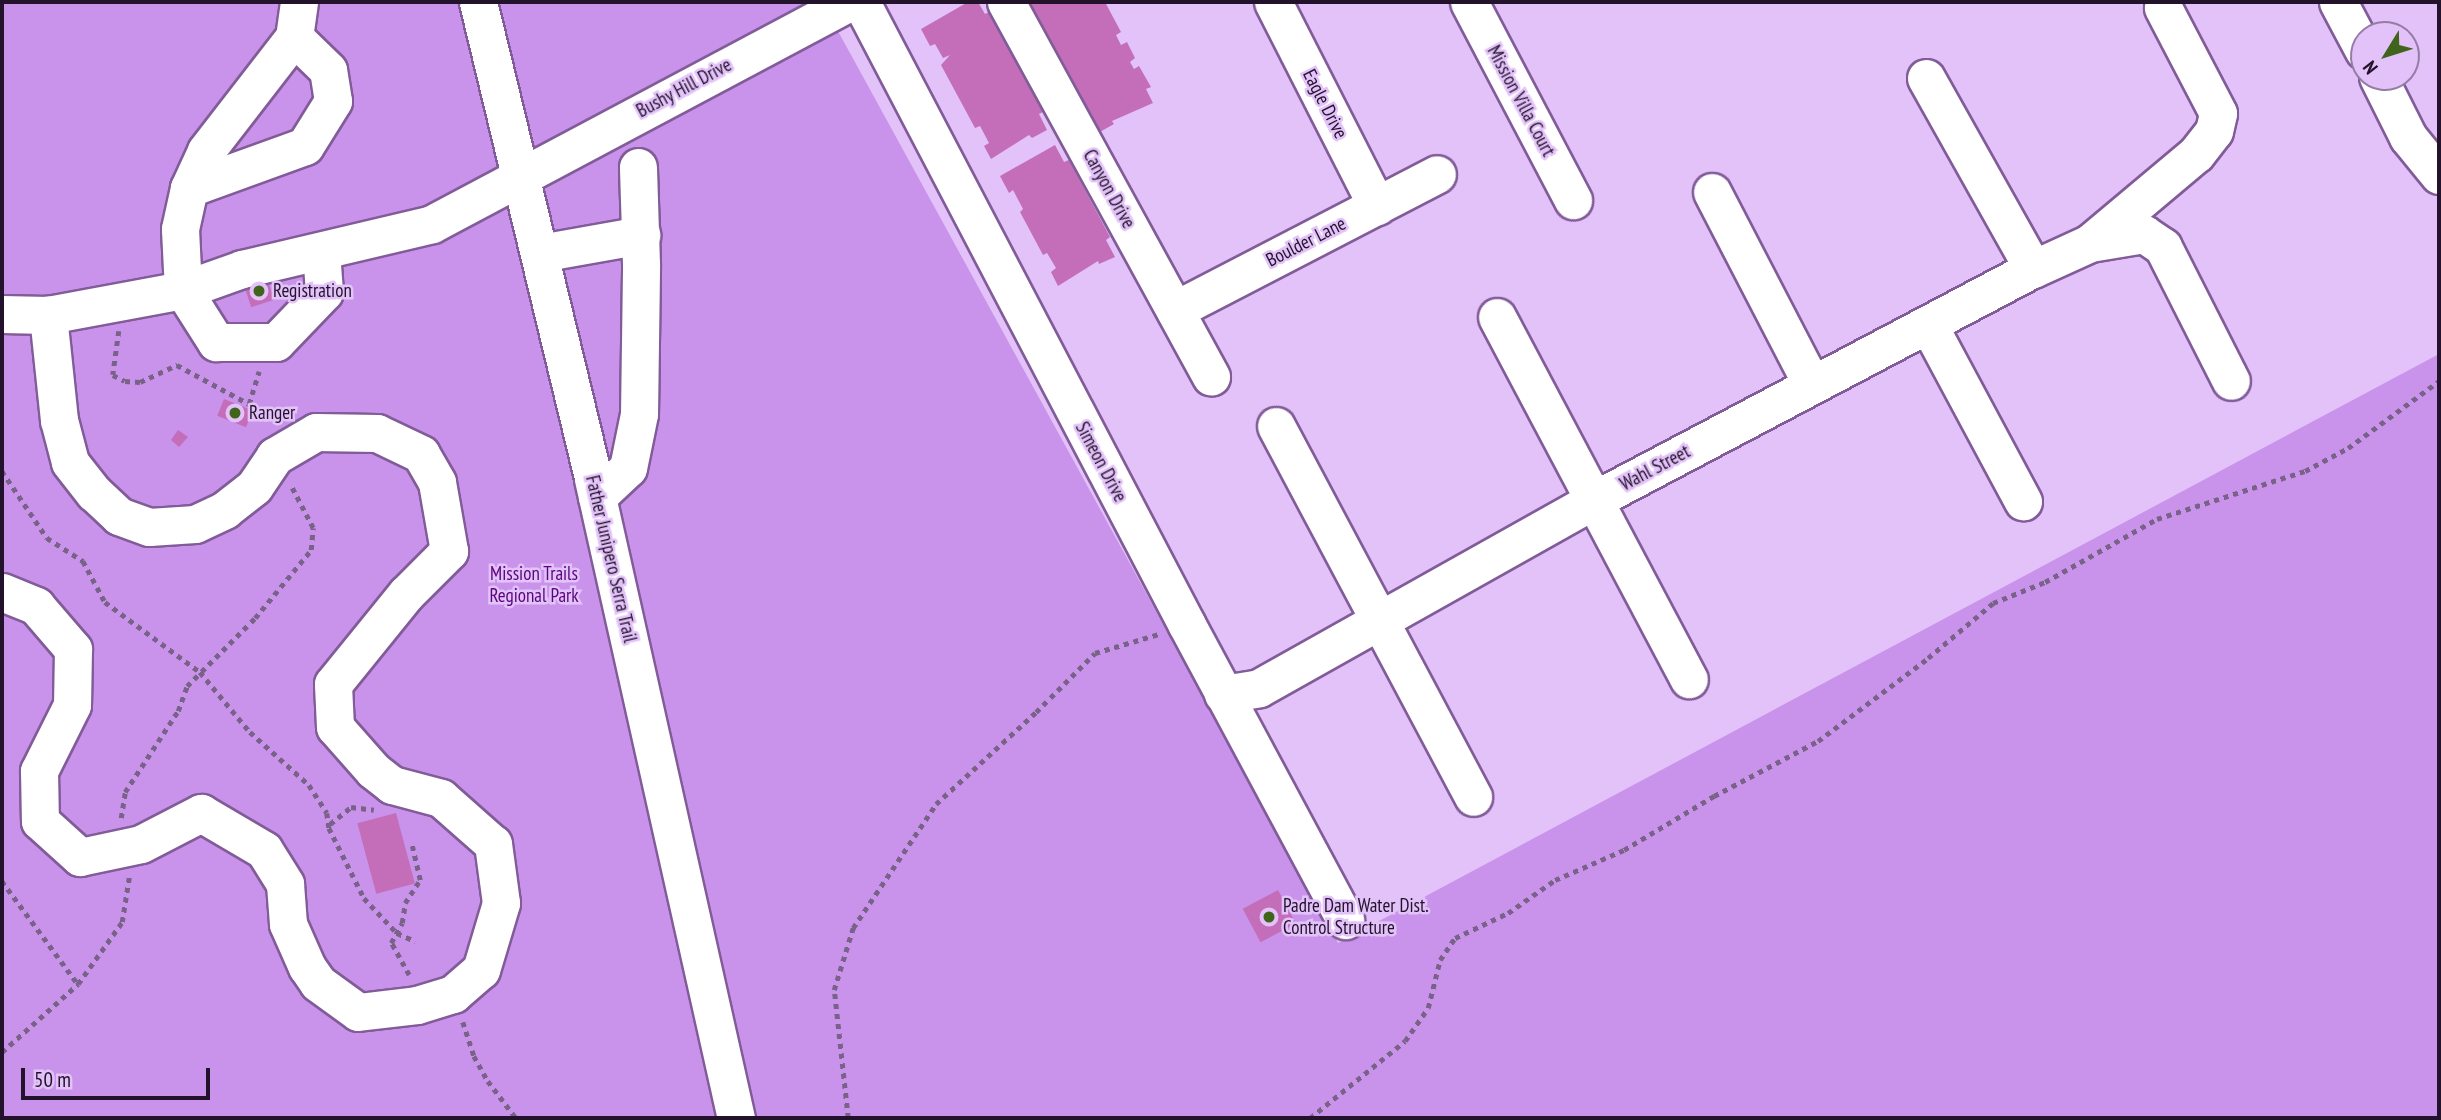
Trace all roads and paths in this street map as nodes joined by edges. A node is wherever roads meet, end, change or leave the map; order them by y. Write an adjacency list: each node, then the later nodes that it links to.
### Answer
1 (299, 2): 11 (street)
2 (478, 2): 17 (street, Father Junipero Serra Trail)
3 (849, 2): 17 (street, Bushy Hill Drive)
4 (860, 2): 47 (street, Simeon Drive)
5 (1006, 2): 29 (street, Canyon Drive)
6 (1273, 2): 21 (street, Eagle Drive)
7 (1469, 2): 20 (street, Mission Villa Court)
8 (2337, 2): 10 (street)
9 (2163, 8): 23 (street)
10 (2350, 26)
11 (294, 37): 18 (street); 18 (street)
12 (1926, 78): 26 (street)
13 (2385, 91): 16 (street)
14 (638, 167): 22 (street)
15 (1437, 174): 21 (street, Boulder Lane)
16 (2439, 175)
17 (521, 176): 24 (street, Bushy Hill Drive); 25 (street, Father Junipero Serra Trail)
18 (189, 188): 27 (street)
19 (1712, 192): 38 (street)
20 (1573, 200)
21 (1377, 206): 29 (street, Boulder Lane)
22 (641, 235): 25 (street); 42 (street)
23 (2090, 243): 26 (street, Wahl Street); 36 (street)
24 (321, 251): 27 (street, Bushy Hill Drive); 27 (street)
25 (540, 253): 42 (street, Father Junipero Serra Trail)
26 (2034, 269): 33 (street, Wahl Street)
27 (183, 290): 28 (street, Bushy Hill Drive)
28 (111, 303): 31 (street, Bushy Hill Drive); 34 (path)
29 (1175, 310): 35 (street, Canyon Drive)
30 (2, 314): 31 (street, Bushy Hill Drive)
31 (48, 315): 40 (street)
32 (1497, 317): 43 (street)
33 (1929, 326): 38 (street, Wahl Street); 44 (street)
34 (262, 360)
35 (1211, 377)
36 (2231, 381)
37 (2439, 381): 66 (path)
38 (1812, 385): 43 (street, Wahl Street)
39 (1276, 426): 46 (street)
40 (275, 456): 48 (path); 61 (street)
41 (2, 471): 48 (path)
42 (597, 497): 64 (street, Father Junipero Serra Trail)
43 (1596, 499): 46 (street, Wahl Street); 49 (street)
44 (2023, 501)
45 (2, 592): 55 (street)
46 (1380, 622): 50 (street, Wahl Street); 51 (street)
47 (1186, 625): 50 (street, Simeon Drive); 65 (path)
48 (200, 672): 53 (path); 55 (path)
49 (1689, 679)
50 (1223, 694): 57 (street, Simeon Drive)
51 (1473, 797)
52 (376, 810): 53 (path)
53 (329, 825): 58 (path)
54 (412, 845): 58 (path)
55 (128, 846): 60 (path); 61 (street)
56 (2, 881): 60 (path)
57 (1345, 920)
58 (397, 933): 59 (path); 61 (path)
59 (415, 941)
60 (78, 984): 62 (path)
61 (453, 994): 63 (path)
62 (2, 1052)
63 (516, 1118)
64 (736, 1118)
65 (848, 1118)
66 (1310, 1118)

